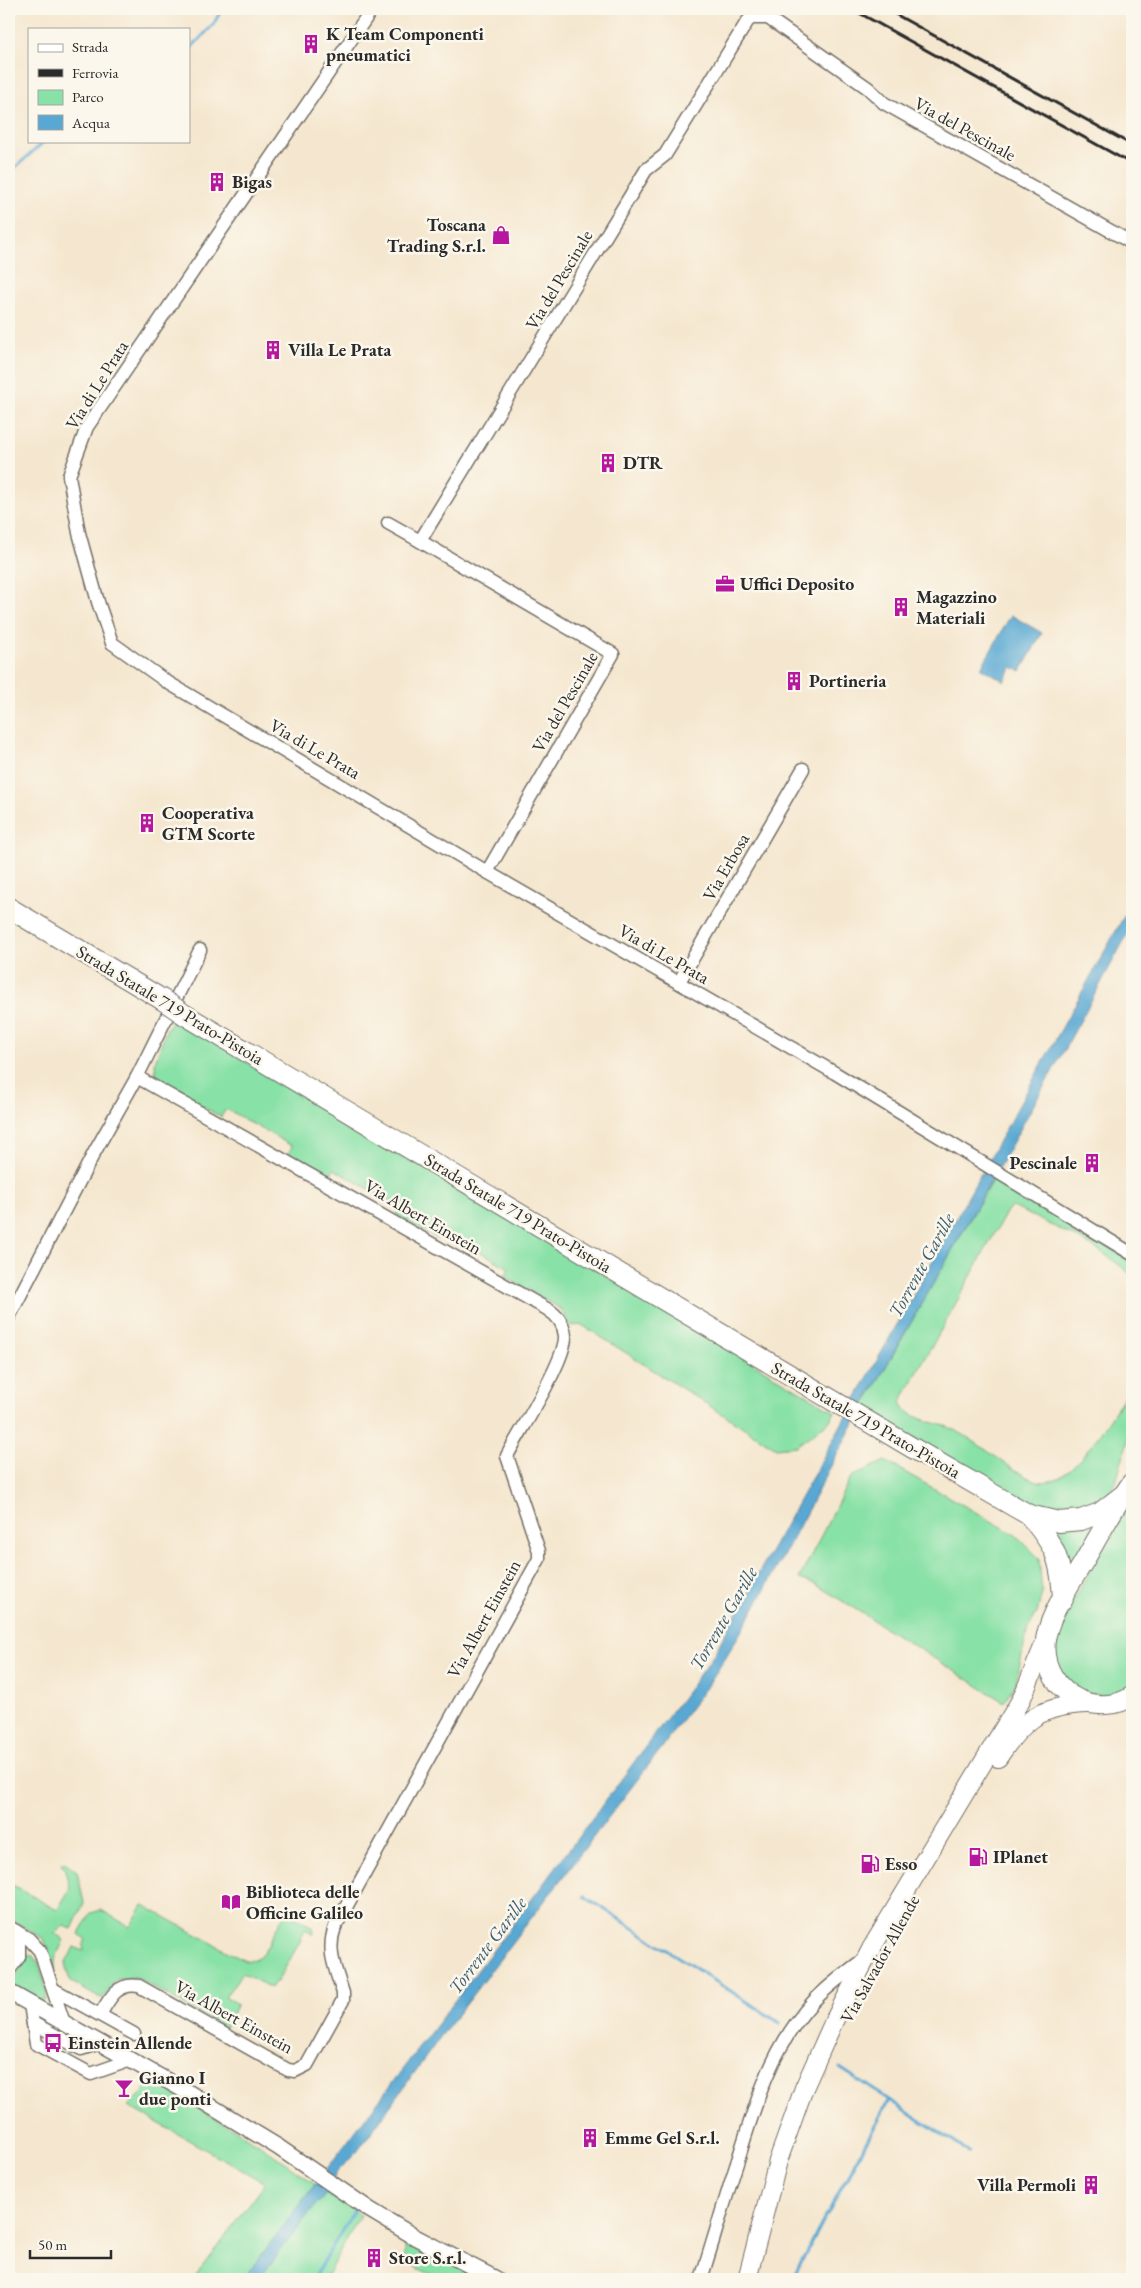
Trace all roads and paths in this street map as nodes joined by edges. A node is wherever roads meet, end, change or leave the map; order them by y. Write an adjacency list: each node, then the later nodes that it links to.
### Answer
1 (372, 9): 6 (street, Via di Le Prata)
2 (1132, 243): 4 (street, Via del Pescinale)
3 (388, 523): 4 (street)
4 (420, 541): 6 (street, Via del Pescinale)
5 (803, 770): 9 (street, Via Erbosa)
6 (487, 872): 9 (street, Via di Le Prata)
7 (9, 908): 14 (highway, Strada Statale 719 Prato-Pistoia, bridge)
8 (200, 950): 10 (street)
9 (679, 982): 11 (street, Via di Le Prata)
10 (137, 1077): 12 (street); 25 (street, Via Albert Einstein)
11 (1132, 1254)
12 (9, 1317)
13 (1127, 1489): 14 (highway); 15 (main road, Via Salvador Allende)
14 (1029, 1515): 15 (highway)
15 (1063, 1599): 16 (main road, Via Salvador Allende)
16 (1044, 1645): 18 (main road, Via Salvador Allende); 20 (main road, Via Salvador Allende)
17 (1132, 1696): 18 (main road, Via Salvador Allende)
18 (1088, 1704): 34 (main road, Via Salvador Allende)
19 (12, 1929): 21 (street); 22 (street)
20 (866, 1958): 32 (street, Via Salvador Allende); 33 (main road, Via Salvador Allende)
21 (9, 1970)
22 (53, 1989): 25 (street); 27 (street)
23 (9, 1993): 24 (street)
24 (30, 2004): 26 (street); 27 (street)
25 (100, 2016): 28 (street)
26 (33, 2023): 29 (street); 30 (street)
27 (64, 2023): 29 (street)
28 (134, 2034)
29 (100, 2043): 30 (street)
30 (131, 2060): 31 (street)
31 (496, 2279)
32 (701, 2279)
33 (747, 2279)
34 (757, 2279)

